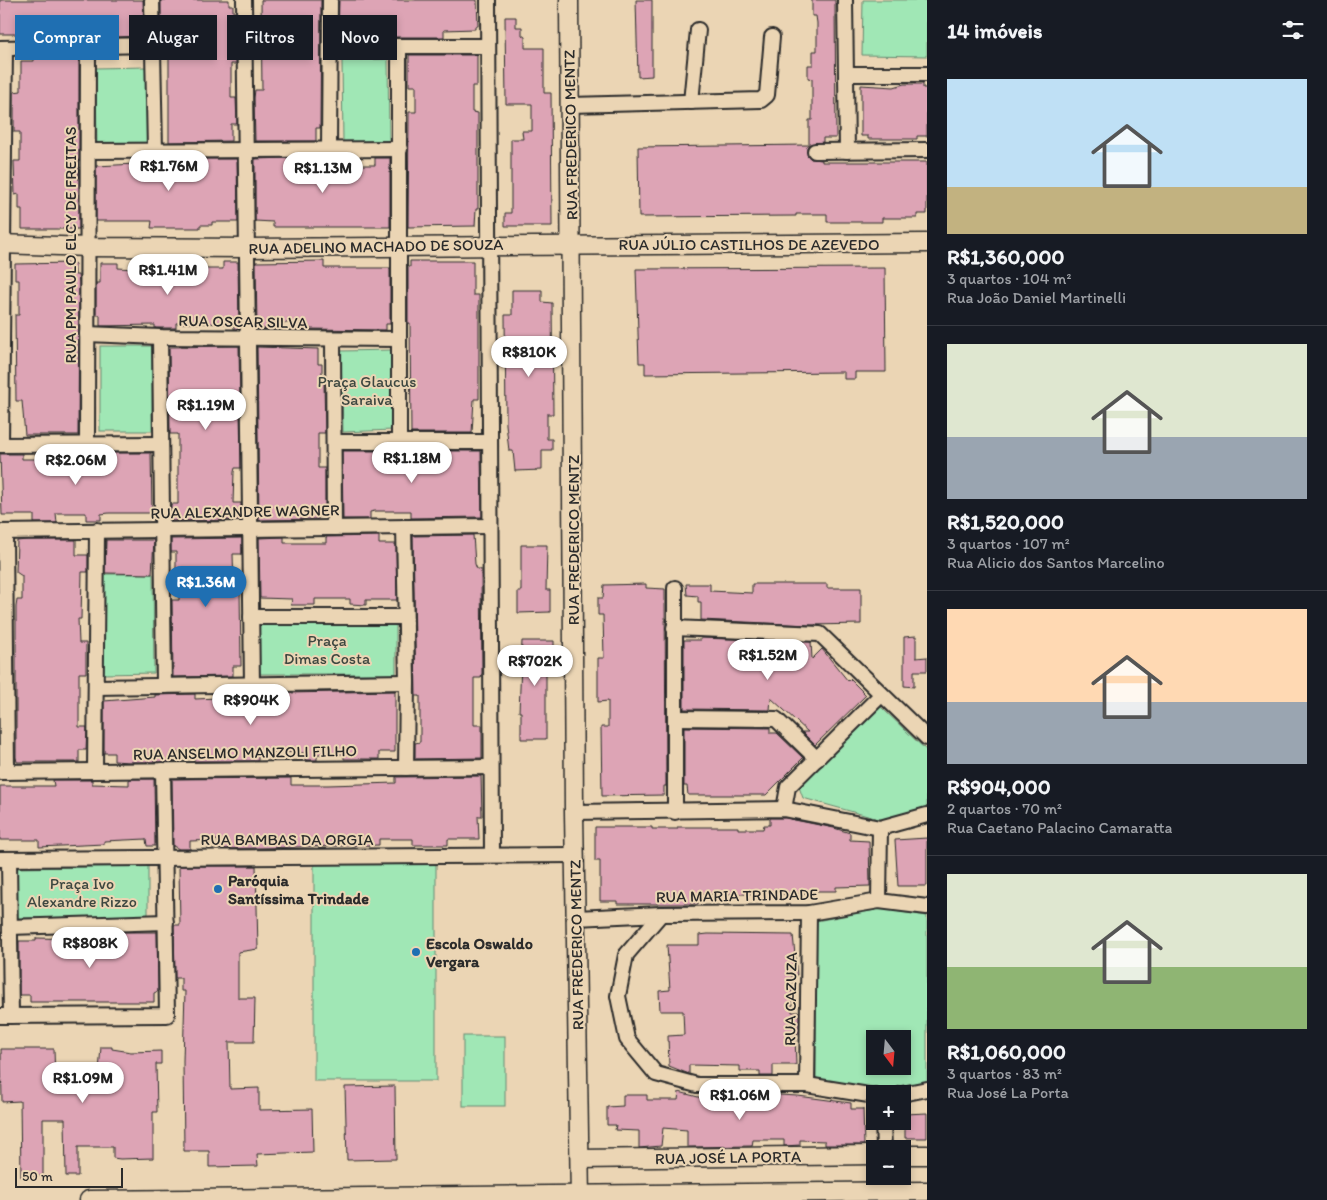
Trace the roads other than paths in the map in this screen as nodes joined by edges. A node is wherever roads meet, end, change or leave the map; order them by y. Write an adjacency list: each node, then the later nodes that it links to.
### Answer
1 (152, 0): 7 (street)
2 (244, 0): 24 (street)
3 (330, 0): 8 (street)
4 (488, 0): 11 (street)
5 (569, 0): 21 (street, RUA FREDERICO MENTZ)
6 (846, 0): 18 (street)
7 (152, 15)
8 (330, 15)
9 (698, 30): 20 (street)
10 (772, 37): 20 (street)
11 (488, 46): 12 (street); 32 (street)
12 (399, 47): 23 (street)
13 (2, 48): 14 (street); 31 (street)
14 (15, 48)
15 (88, 60): 26 (street, RUA PM PAULO ELCY DE FREITAS)
16 (152, 60): 27 (street)
17 (331, 60): 22 (street)
18 (846, 74): 19 (street); 29 (street)
19 (927, 74)
20 (691, 102): 21 (street)
21 (570, 105): 33 (street, RUA FREDERICO MENTZ)
22 (329, 149): 23 (street); 24 (street)
23 (400, 149): 35 (street)
24 (246, 150): 27 (street); 36 (street)
25 (927, 150): 29 (street)
26 (89, 151): 27 (street); 34 (street, RUA PM PAULO ELCY DE FREITAS)
27 (155, 151)
28 (815, 151): 29 (street)
29 (847, 151)
30 (927, 243): 33 (street, RUA JÚLIO CASTILHOS DE AZEVEDO)
31 (1, 244): 34 (street, RUA ADELINO MACHADO DE SOUZA); 47 (street)
32 (490, 245): 33 (street, RUA ADELINO MACHADO DE SOUZA); 35 (street, RUA ADELINO MACHADO DE SOUZA); 44 (street)
33 (571, 245): 75 (street, RUA FREDERICO MENTZ)
34 (89, 247): 36 (street, RUA ADELINO MACHADO DE SOUZA); 37 (street, RUA PM PAULO ELCY DE FREITAS)
35 (400, 247): 36 (street, RUA ADELINO MACHADO DE SOUZA); 41 (street)
36 (247, 248): 39 (street)
37 (87, 334): 38 (street, RUA OSCAR SILVA); 45 (street, RUA PM PAULO ELCY DE FREITAS)
38 (160, 337): 39 (street, RUA OSCAR SILVA); 46 (street)
39 (246, 337): 40 (street, RUA OSCAR SILVA); 50 (street)
40 (333, 339): 41 (street, RUA OSCAR SILVA); 42 (street)
41 (399, 339): 43 (street)
42 (335, 442): 43 (street); 51 (street)
43 (399, 442): 44 (street)
44 (490, 442): 48 (street)
45 (87, 444): 46 (street); 47 (street)
46 (161, 444): 53 (street)
47 (1, 445)
48 (490, 526): 49 (street, RUA ALEXANDRE WAGNER); 69 (street)
49 (404, 527): 51 (street, RUA ALEXANDRE WAGNER); 57 (street)
50 (249, 528): 51 (street, RUA ALEXANDRE WAGNER); 53 (street, RUA ALEXANDRE WAGNER); 56 (street)
51 (334, 528)
52 (97, 530): 53 (street, RUA ALEXANDRE WAGNER); 54 (street, RUA ALEXANDRE WAGNER); 64 (street)
53 (162, 530): 62 (street)
54 (3, 532): 58 (street)
55 (675, 588): 59 (street)
56 (251, 617): 57 (street); 61 (street)
57 (405, 617): 60 (street)
58 (3, 619): 63 (street)
59 (674, 628): 65 (street); 66 (street)
60 (407, 682): 61 (street); 70 (street)
61 (252, 685): 62 (street)
62 (164, 686): 64 (street)
63 (3, 687): 73 (street)
64 (96, 687): 72 (street)
65 (882, 695): 67 (street); 68 (street)
66 (676, 718): 68 (street); 76 (street)
67 (927, 738)
68 (817, 759): 74 (street)
69 (491, 767): 70 (street, RUA ANSELMO MANZOLI FILHO); 79 (street)
70 (406, 768): 71 (street, RUA ANSELMO MANZOLI FILHO)
71 (163, 770): 72 (street, RUA ANSELMO MANZOLI FILHO); 81 (street)
72 (95, 771): 73 (street, RUA ANSELMO MANZOLI FILHO)
73 (3, 772)
74 (784, 809): 76 (street); 78 (street)
75 (574, 812): 76 (street); 80 (street, RUA FREDERICO MENTZ)
76 (675, 812)
77 (927, 815): 78 (street)
78 (880, 828): 83 (street)
79 (492, 855): 80 (street, RUA BAMBAS DA ORGIA); 81 (street, RUA BAMBAS DA ORGIA)
80 (575, 855): 87 (street, RUA FREDERICO MENTZ)
81 (165, 858): 82 (street, RUA BAMBAS DA ORGIA); 88 (street)
82 (5, 859): 89 (street)
83 (879, 901): 84 (street, RUA MARIA TRINDADE); 85 (street, RUA MARIA TRINDADE)
84 (927, 907)
85 (809, 913): 86 (street, RUA MARIA TRINDADE); 91 (street, RUA CAZUZA)
86 (661, 914): 87 (street, RUA MARIA TRINDADE); 91 (street)
87 (576, 918): 98 (street, RUA FREDERICO MENTZ)
88 (166, 922): 89 (street); 90 (street)
89 (10, 927): 90 (street)
90 (6, 1016)
91 (807, 1085): 94 (street)
92 (927, 1089): 93 (street)
93 (911, 1092)
94 (866, 1095)
95 (866, 1155): 98 (street, RUA JOSÉ LA PORTA)
96 (911, 1155): 97 (street)
97 (927, 1156)
98 (580, 1159): 101 (street, RUA FREDERICO MENTZ)
99 (927, 1191): 101 (street)
100 (497, 1198): 101 (street); 102 (street)
101 (580, 1198)
102 (250, 1199): 104 (street)
103 (89, 1200): 104 (street)
104 (168, 1200)

